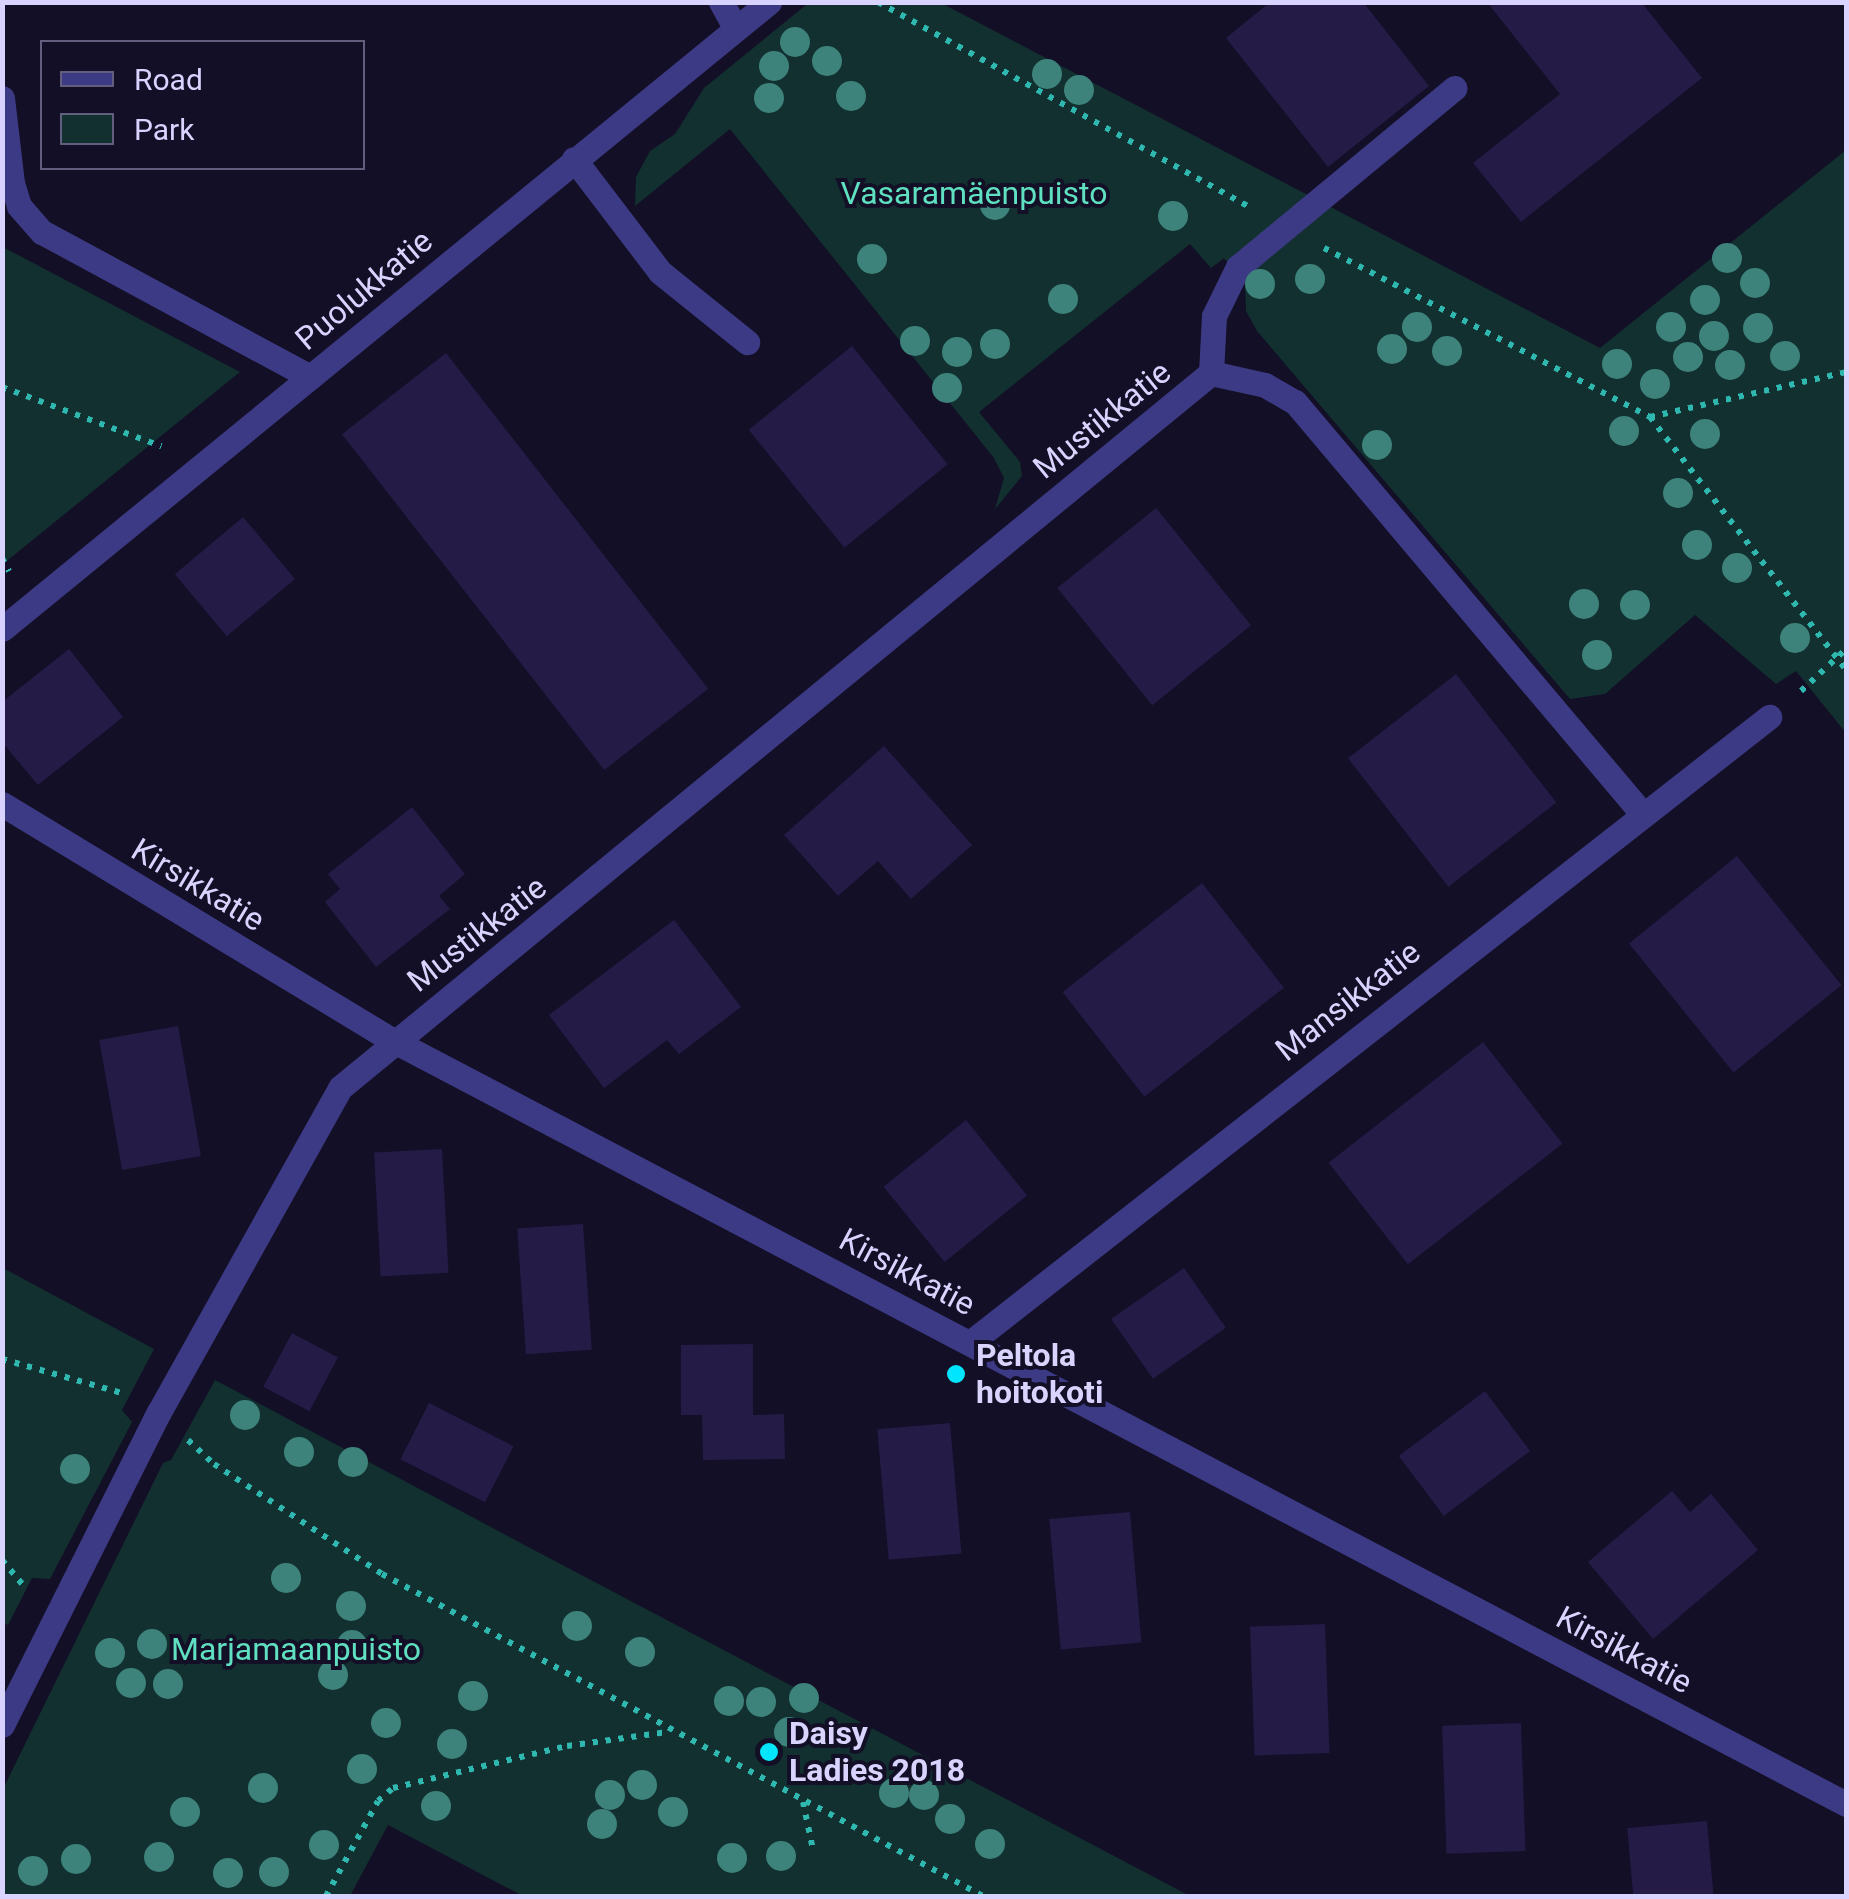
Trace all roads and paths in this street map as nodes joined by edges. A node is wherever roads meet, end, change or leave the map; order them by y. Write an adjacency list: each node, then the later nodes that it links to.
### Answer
1 (721, 2): 4 (street)
2 (768, 2): 4 (street, Puolukkatie)
3 (878, 2): 8 (path)
4 (735, 27): 7 (street, Puolukkatie)
5 (1454, 88): 8 (street)
6 (2, 98): 12 (street)
7 (574, 159): 9 (street); 12 (street, Puolukkatie)
8 (1284, 227): 11 (street); 14 (path)
9 (747, 342)
10 (1846, 372): 14 (path)
11 (1211, 373): 22 (street); 23 (street, Mustikkatie)
12 (310, 377): 15 (street, Puolukkatie)
13 (2, 387): 15 (path)
14 (1650, 417): 18 (path)
15 (205, 462): 16 (street, Puolukkatie)
16 (2, 629)
17 (1846, 649): 18 (path)
18 (1840, 662): 19 (path)
19 (1846, 670)
20 (1768, 716): 22 (street, Mansikkatie)
21 (2, 804): 23 (street, Kirsikkatie)
22 (1640, 812): 24 (street, Mansikkatie)
23 (392, 1040): 24 (street, Kirsikkatie); 26 (street, Mustikkatie)
24 (971, 1342): 30 (street, Kirsikkatie)
25 (2, 1359): 26 (path)
26 (159, 1412): 27 (street, Mustikkatie); 28 (path)
27 (2, 1726)
28 (669, 1732): 29 (path); 32 (path)
29 (803, 1802): 31 (path); 33 (path)
30 (1846, 1804)
31 (813, 1850)
32 (326, 1896)
33 (983, 1896)

